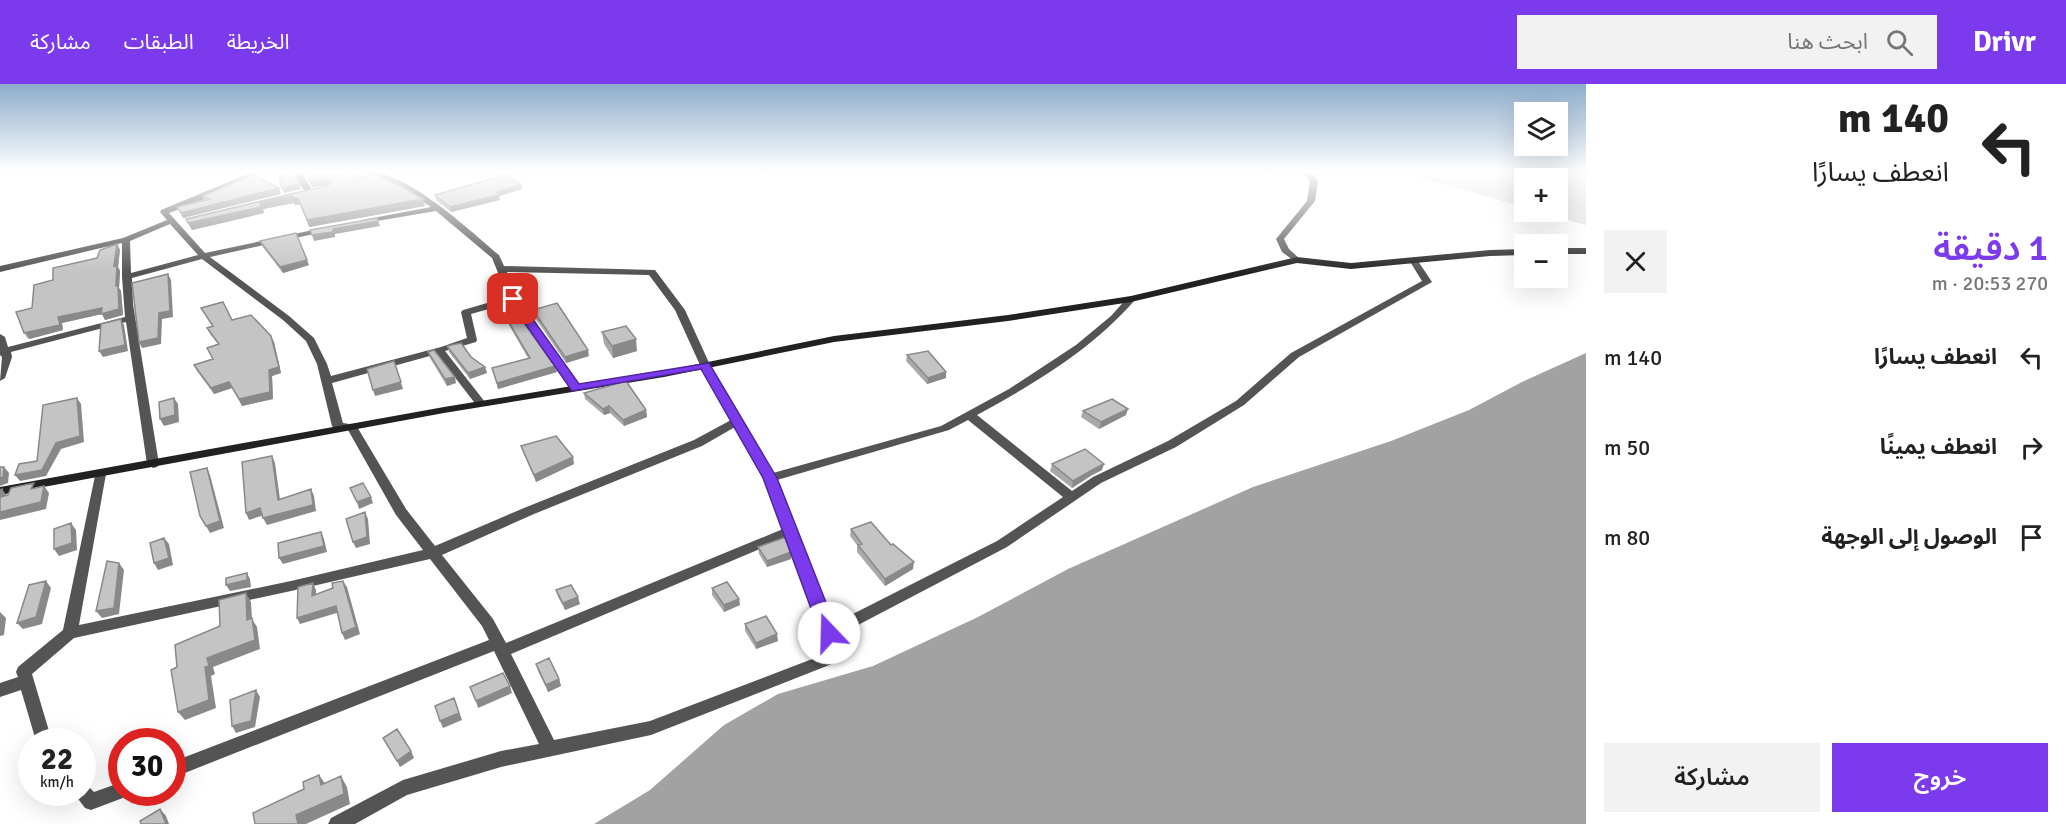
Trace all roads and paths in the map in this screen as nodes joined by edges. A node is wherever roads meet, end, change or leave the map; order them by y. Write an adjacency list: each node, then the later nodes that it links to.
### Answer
1 (184, 205): 5 (street)
2 (433, 205): 4 (street)
3 (1308, 205): 13 (street)
4 (438, 208): 6 (street); 16 (street)
5 (178, 222): 8 (street); 12 (street)
6 (352, 224)
7 (331, 228): 12 (street)
8 (126, 240): 15 (street); 17 (street)
9 (1568, 251): 10 (street)
10 (1586, 251)
11 (1514, 253): 14 (street)
12 (203, 256): 17 (street); 26 (street)
13 (1297, 260): 14 (street); 19 (street)
14 (1413, 260): 36 (street)
15 (0, 269)
16 (500, 269): 18 (street); 24 (street)
17 (126, 277): 20 (street)
18 (513, 299): 22 (street); 27 (street)
19 (1131, 299): 24 (street); 29 (street)
20 (131, 318): 23 (street); 32 (street)
21 (0, 337): 23 (street)
22 (439, 350): 26 (street); 28 (street)
23 (3, 352): 25 (street)
24 (705, 365): 27 (street); 30 (street)
25 (0, 378)
26 (326, 381): 31 (street)
27 (576, 388): 28 (street)
28 (481, 404): 31 (street)
29 (969, 415): 34 (street); 36 (street)
30 (737, 421): 34 (street); 38 (street)
31 (352, 427): 32 (street); 38 (street)
32 (153, 464): 33 (street)
33 (100, 474): 35 (street); 39 (street)
34 (770, 478): 37 (street)
35 (0, 491)
36 (1072, 497): 40 (street)
37 (790, 531): 40 (street); 41 (street)
38 (433, 553): 39 (street); 41 (street)
39 (70, 633): 42 (street)
40 (829, 633): 45 (street)
41 (500, 647): 45 (street); 46 (street)
42 (27, 681): 43 (street); 44 (street)
43 (0, 690)
44 (41, 728)
45 (550, 749): 47 (street)
46 (186, 765)
47 (337, 824)

